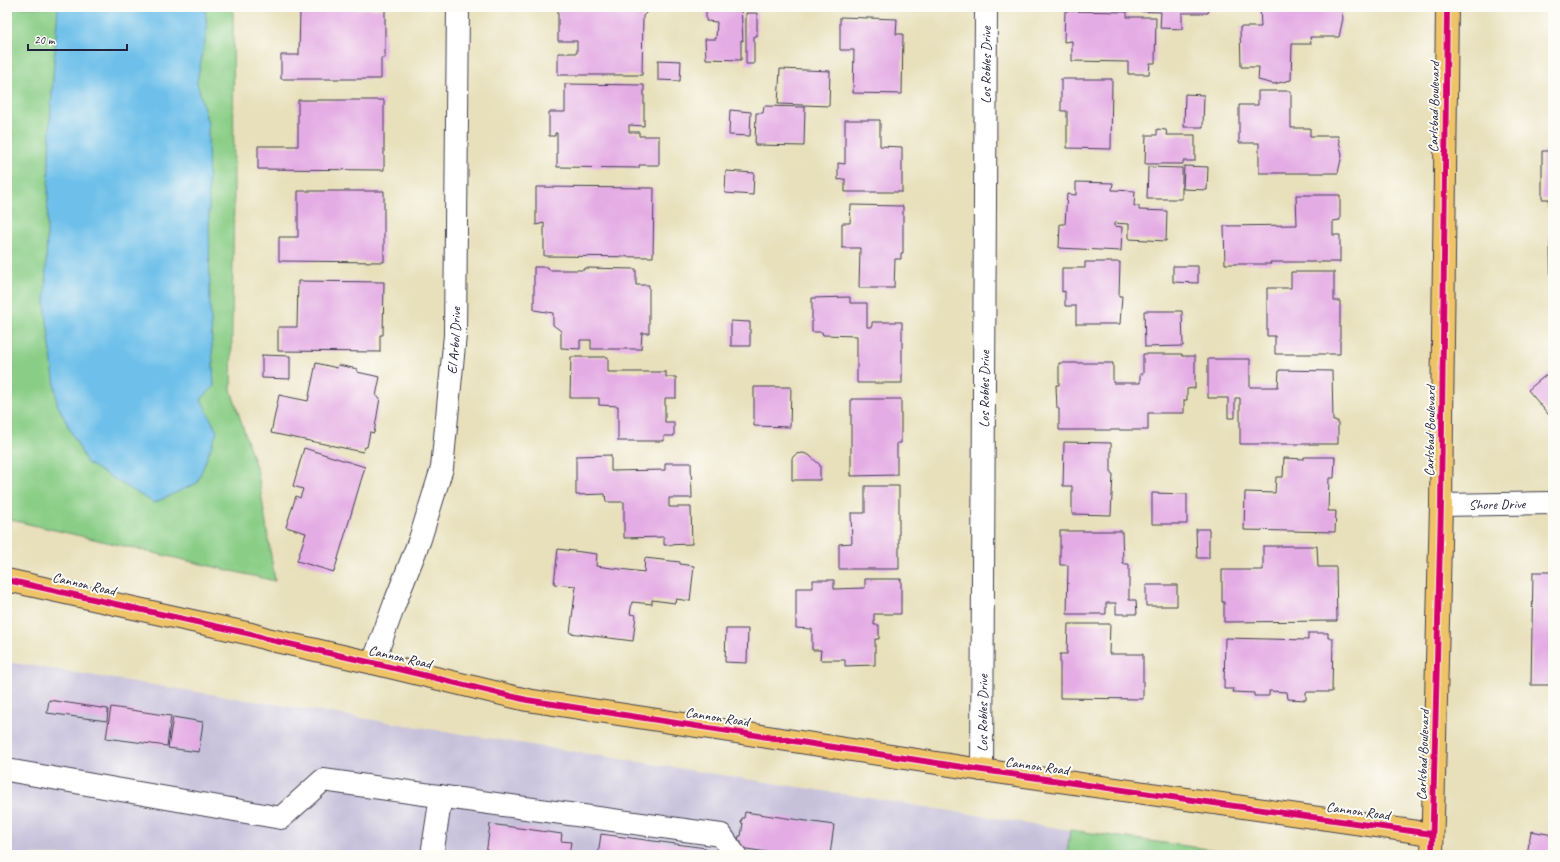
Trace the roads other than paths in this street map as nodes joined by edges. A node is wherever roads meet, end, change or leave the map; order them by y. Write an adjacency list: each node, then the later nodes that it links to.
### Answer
1 (458, 7): 7 (street, El Arbol Drive)
2 (986, 7): 9 (street, Los Robles Drive)
3 (1447, 7): 5 (main road, Carlsbad Boulevard)
4 (1553, 503): 5 (street, Shore Drive)
5 (1441, 504): 11 (main road, Carlsbad Boulevard)
6 (7, 580): 7 (main road, Cannon Road)
7 (373, 663): 9 (main road, Cannon Road)
8 (7, 770): 10 (street)
9 (982, 770): 11 (main road, Cannon Road)
10 (441, 796): 12 (street); 13 (street)
11 (1432, 844)
12 (432, 855)
13 (735, 855)

